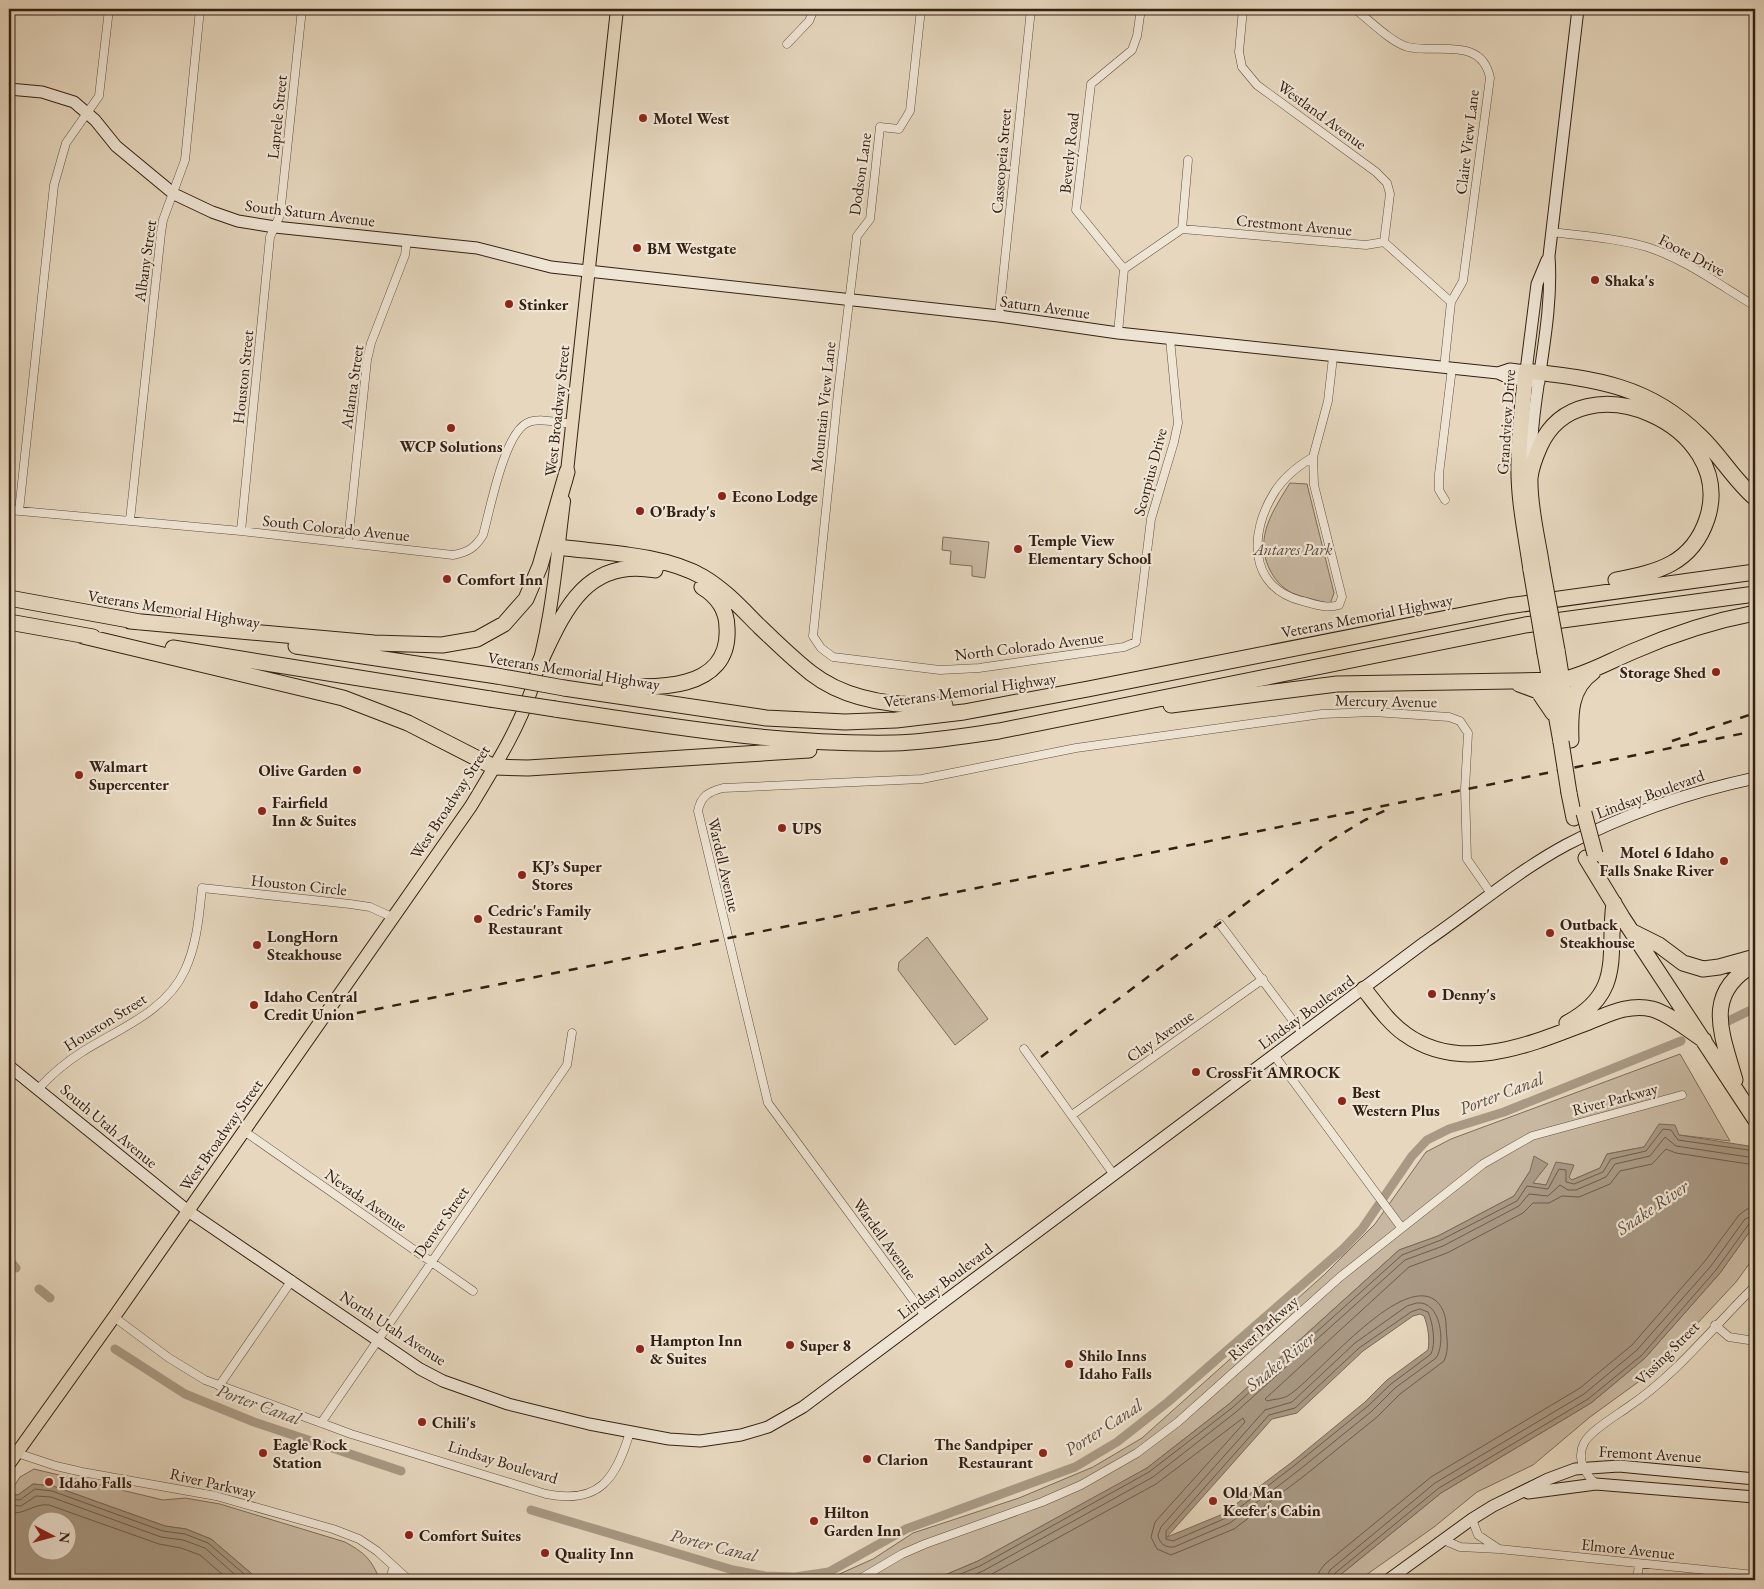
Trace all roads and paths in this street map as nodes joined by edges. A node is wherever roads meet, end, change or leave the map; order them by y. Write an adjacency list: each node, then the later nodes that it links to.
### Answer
1 (109, 9): 14 (street)
2 (200, 9): 16 (street, Albany Street)
3 (302, 9): 17 (street, Laprele Street)
4 (617, 9): 23 (main road, West Broadway Street)
5 (814, 9): 12 (street)
6 (921, 9): 24 (street, Dodson Lane)
7 (1030, 9): 27 (street, Casseopeia Street)
8 (1141, 9): 22 (street, Beverly Road)
9 (1243, 9): 21 (street, Westland Avenue)
10 (1355, 9): 25 (street, Claire View Lane)
11 (1578, 9): 19 (street, Grandview Drive)
12 (787, 44)
13 (9, 89): 14 (street, South Saturn Avenue)
14 (87, 113): 16 (street, South Saturn Avenue); 41 (street)
15 (1188, 160): 18 (street)
16 (174, 194): 17 (street, South Saturn Avenue); 42 (street, Albany Street)
17 (275, 227): 20 (street, South Saturn Avenue); 43 (street, Houston Street)
18 (1182, 228): 21 (street, Crestmont Avenue); 22 (street)
19 (1551, 232): 26 (street, Foote Drive); 32 (street, Grandview Drive)
20 (407, 240): 23 (street, South Saturn Avenue); 44 (street, Atlanta Street)
21 (1384, 242): 25 (street)
22 (1124, 268): 28 (street)
23 (588, 271): 24 (street, Saturn Avenue); 33 (main road, West Broadway Street)
24 (849, 299): 27 (street, Saturn Avenue); 55 (street, Mountain View Lane)
25 (1452, 302): 31 (street, Claire View Lane)
26 (1755, 306)
27 (999, 316): 28 (street, Saturn Avenue)
28 (1118, 333): 29 (street, Saturn Avenue)
29 (1170, 339): 30 (street, Saturn Avenue); 56 (street, Scorpius Drive)
30 (1333, 357): 31 (street, Saturn Avenue); 35 (street)
31 (1448, 368): 32 (street, Saturn Avenue); 39 (street, Claire View Lane)
32 (1533, 376): 34 (highway); 37 (street, Grandview Drive); 38 (highway); 46 (highway, Grandview Drive)
33 (573, 424): 36 (main road, West Broadway Street); 44 (street, South Colorado Avenue)
34 (1682, 432): 37 (highway); 50 (highway)
35 (1313, 457): 35 (street)
36 (567, 472): 45 (main road, West Broadway Street); 52 (highway)
37 (1530, 478): 46 (highway, Grandview Drive)
38 (1755, 498)
39 (1445, 500)
40 (9, 510): 41 (street, South Colorado Avenue)
41 (19, 510): 42 (street, South Colorado Avenue)
42 (130, 520): 43 (street, South Colorado Avenue)
43 (241, 531): 44 (street, South Colorado Avenue)
44 (348, 542)
45 (558, 547): 58 (main road, West Broadway Street); 62 (highway)
46 (1537, 569): 60 (highway, Grandview Drive, bridge)
47 (1755, 572): 50 (highway, Veterans Memorial Highway)
48 (1755, 594): 63 (highway)
49 (9, 598): 52 (highway, Veterans Memorial Highway)
50 (1508, 606): 62 (highway, Veterans Memorial Highway)
51 (1755, 613): 57 (highway)
52 (130, 621): 61 (highway, Veterans Memorial Highway, bridge)
53 (9, 622): 54 (highway)
54 (84, 636): 66 (highway, bridge); 67 (highway)
55 (813, 636): 56 (street, North Colorado Avenue)
56 (1136, 642)
57 (1614, 660): 60 (highway); 64 (highway)
58 (539, 664): 61 (highway); 67 (main road, West Broadway Street)
59 (1507, 681): 60 (highway); 63 (highway); 64 (highway)
60 (1557, 681): 64 (highway, Grandview Drive)
61 (564, 684): 62 (highway, Veterans Memorial Highway)
62 (1088, 689)
63 (999, 731): 66 (highway)
64 (1564, 739): 71 (highway, bridge)
65 (1128, 740): 70 (street, Mercury Avenue); 99 (street, Wardell Avenue)
66 (896, 743): 67 (highway)
67 (494, 767): 72 (main road, West Broadway Street)
68 (1755, 778): 70 (street, Lindsay Boulevard)
69 (202, 888): 72 (street, Houston Circle); 86 (street, Houston Street)
70 (1492, 895): 78 (street, Lindsay Boulevard)
71 (1614, 903): 74 (highway); 83 (highway)
72 (392, 916): 91 (main road, West Broadway Street)
73 (1220, 924): 77 (street)
74 (1631, 931): 75 (highway); 81 (highway)
75 (1755, 957)
76 (1755, 964): 88 (highway)
77 (1263, 979): 80 (street); 89 (street, Clay Avenue)
78 (1364, 989): 80 (street, Lindsay Boulevard); 83 (highway)
79 (572, 1033): 95 (street, Denver Street)
80 (1303, 1034): 84 (street, Lindsay Boulevard)
81 (1704, 1040): 83 (highway); 88 (highway)
82 (1024, 1049): 89 (street)
83 (1497, 1051)
84 (1274, 1055): 92 (street, Lindsay Boulevard); 94 (street)
85 (9, 1066): 86 (street, South Utah Avenue)
86 (38, 1089): 93 (street, South Utah Avenue)
87 (1682, 1095): 94 (street, River Parkway)
88 (1740, 1096): 90 (highway)
89 (1072, 1115): 92 (street)
90 (1755, 1118)
91 (244, 1130): 93 (main road, West Broadway Street); 95 (street, Nevada Avenue)
92 (1114, 1175): 99 (street, Lindsay Boulevard)
93 (188, 1212): 96 (street, North Utah Avenue); 100 (main road, West Broadway Street)
94 (1401, 1226): 123 (street, River Parkway)
95 (430, 1262): 98 (street, Nevada Avenue); 102 (street, Denver Street)
96 (292, 1280): 102 (street, North Utah Avenue); 104 (street)
97 (1755, 1286): 101 (street, Vissing Street)
98 (472, 1291)
99 (925, 1316): 106 (street, Lindsay Boulevard)
100 (114, 1318): 104 (street, Lindsay Boulevard); 107 (main road, West Broadway Street)
101 (1716, 1325): 103 (street); 109 (street, Vissing Street)
102 (377, 1340): 105 (street, Denver Street); 106 (street, North Utah Avenue)
103 (1755, 1341)
104 (219, 1386): 105 (street, Lindsay Boulevard)
105 (321, 1422): 106 (street, Lindsay Boulevard)
106 (630, 1432)
107 (17, 1453): 108 (main road, West Broadway Street); 118 (street, River Parkway)
108 (9, 1464)
109 (1583, 1467): 110 (street, Fremont Avenue); 111 (street); 112 (street, Fremont Avenue)
110 (1755, 1479)
111 (1596, 1484): 112 (street, Fremont Avenue); 113 (street, Fremont Avenue)
112 (1519, 1494): 114 (street, Fremont Avenue)
113 (1755, 1497)
114 (1472, 1519): 115 (street, Fremont Avenue); 116 (street, Elmore Avenue)
115 (1446, 1540): 116 (street, Elmore Avenue); 120 (street, Fremont Avenue)
116 (1498, 1549): 117 (street, Elmore Avenue)
117 (1639, 1564): 119 (street, Elmore Avenue); 124 (street)
118 (393, 1566): 121 (street); 122 (street, River Parkway)
119 (1755, 1575)
120 (1390, 1579)
121 (391, 1580)
122 (409, 1580)
123 (858, 1580)
124 (1638, 1580)

